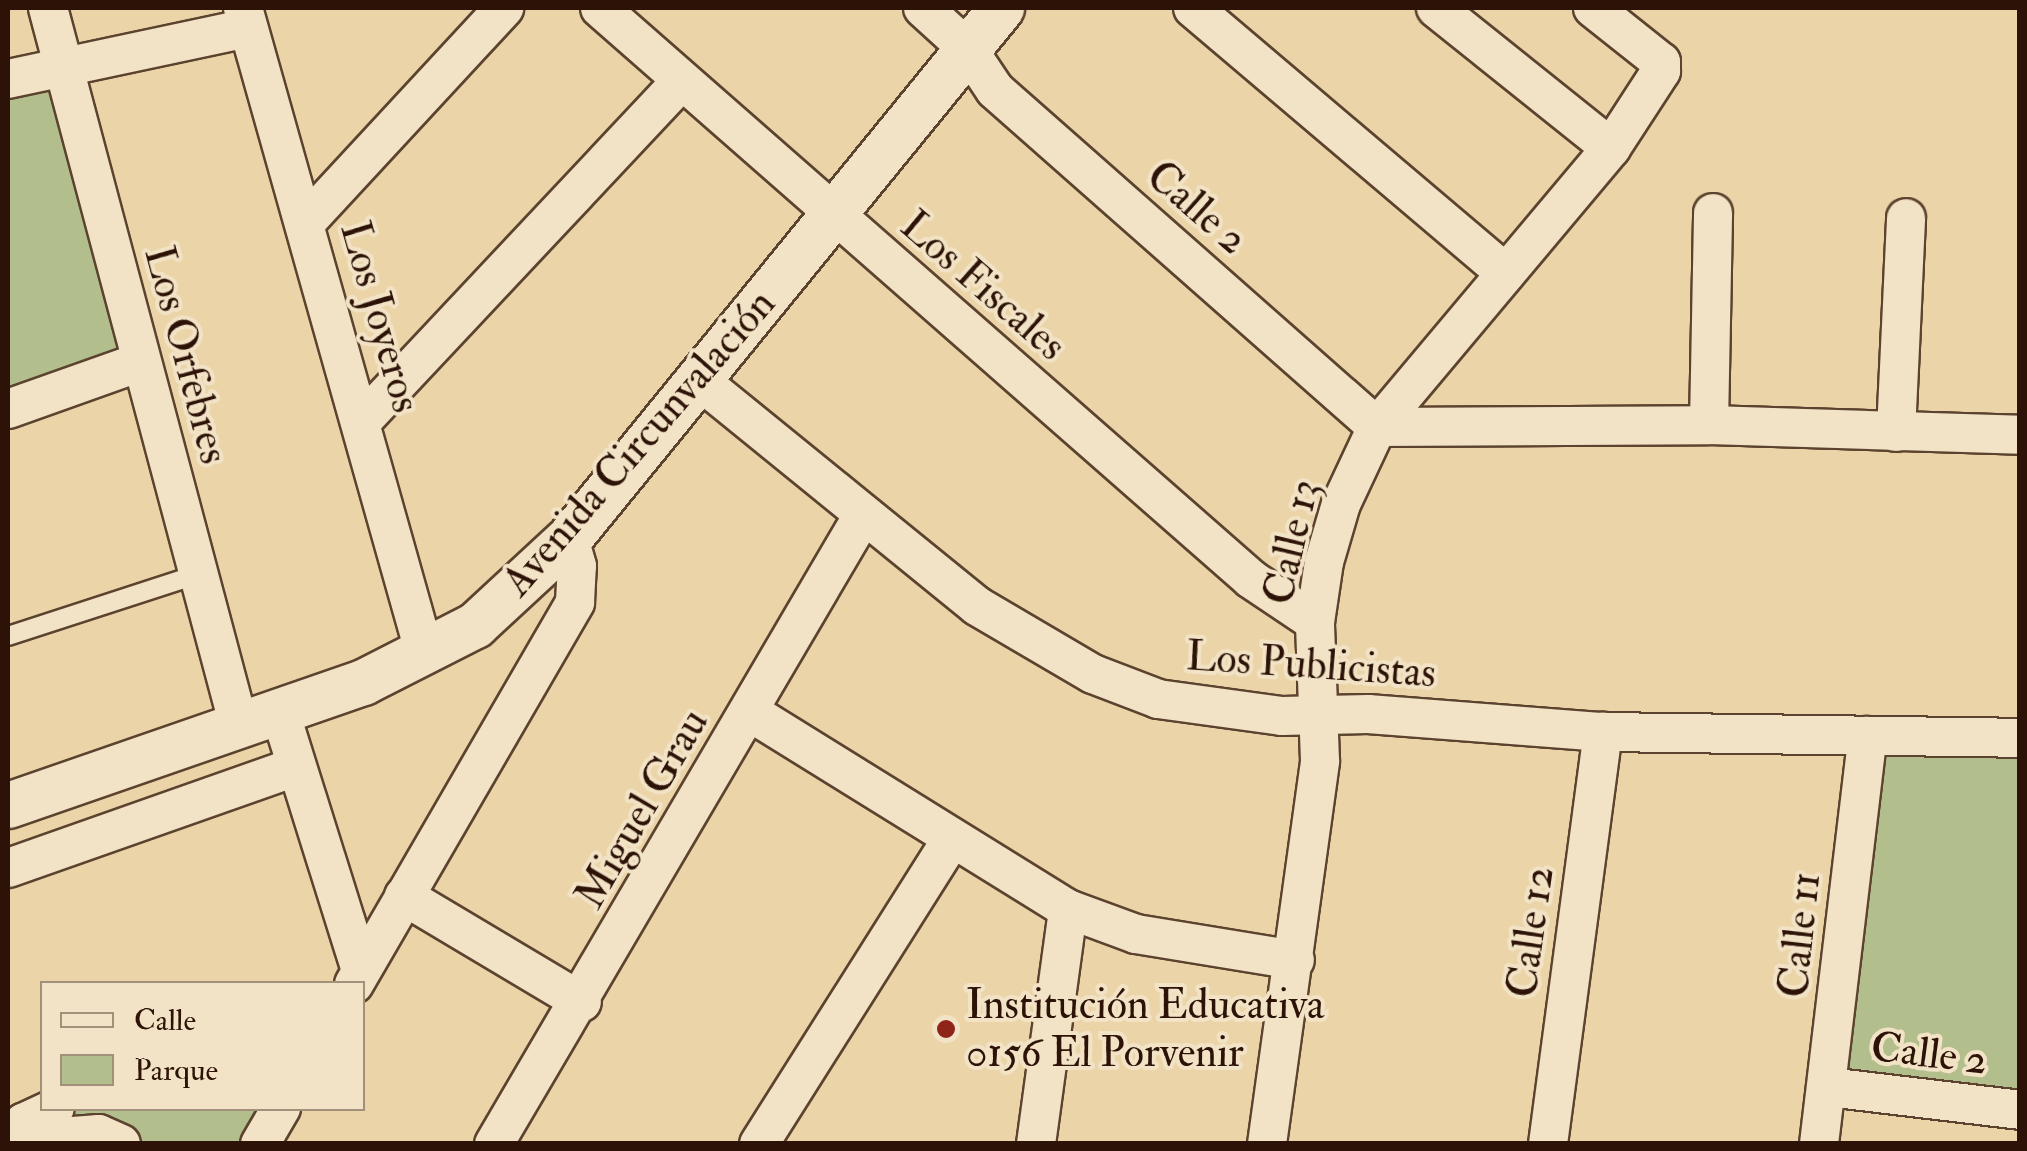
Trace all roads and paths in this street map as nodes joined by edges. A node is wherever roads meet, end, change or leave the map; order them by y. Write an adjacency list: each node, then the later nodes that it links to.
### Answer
1 (48, 8): 11 (street, Los Orfebres)
2 (504, 8): 18 (street)
3 (600, 8): 13 (street, Los Fiscales)
4 (923, 8): 10 (street, Calle 2)
5 (1001, 8): 10 (street, Avenida Circunvalación)
6 (1193, 8): 19 (street)
7 (1436, 8): 14 (street)
8 (1592, 8): 14 (street, Calle 13)
9 (246, 18): 11 (street); 18 (street, Los Joyeros)
10 (967, 48): 16 (street, Avenida Circunvalación); 25 (street, Calle 2)
11 (63, 63): 12 (street); 20 (street, Los Orfebres)
12 (8, 79)
13 (681, 82): 16 (street, Los Fiscales); 23 (street)
14 (1612, 148): 19 (street, Calle 13)
15 (1713, 213): 24 (street)
16 (833, 215): 21 (street, Avenida Circunvalación); 31 (street, Los Fiscales)
17 (1906, 218): 26 (street)
18 (306, 222): 23 (street, Los Joyeros)
19 (1506, 273): 25 (street, Calle 13)
20 (140, 362): 22 (street); 30 (street, Los Orfebres)
21 (698, 380): 28 (street, Los Publicistas); 29 (street, Avenida Circunvalación)
22 (8, 409)
23 (364, 420): 33 (street, Los Joyeros)
24 (1709, 425): 25 (street); 26 (street)
25 (1377, 427): 31 (street, Calle 13)
26 (1896, 432): 27 (street)
27 (2020, 436)
28 (862, 517): 34 (street, Miguel Grau); 35 (street, Los Publicistas)
29 (569, 538): 33 (street, Avenida Circunvalación); 44 (street)
30 (199, 574): 32 (lane); 36 (street, Los Orfebres)
31 (1316, 622): 35 (street, Calle 13)
32 (8, 636)
33 (426, 654): 36 (street, Avenida Circunvalación)
34 (750, 712): 42 (street); 48 (street, Miguel Grau)
35 (1323, 716): 37 (street, Los Publicistas); 46 (street, Calle 13)
36 (260, 719): 40 (street, Los Orfebres); 41 (street, Avenida Circunvalación)
37 (1602, 732): 38 (street, Los Publicistas); 60 (street, Calle 12)
38 (1868, 736): 39 (street, Los Publicistas); 49 (street, Calle 11)
39 (2020, 738)
40 (295, 767): 43 (street); 47 (street, Los Orfebres)
41 (8, 806)
42 (951, 840): 45 (street); 57 (street)
43 (8, 868)
44 (404, 896): 47 (street); 48 (street)
45 (1068, 909): 46 (street); 58 (street)
46 (1295, 960): 59 (street, Calle 13)
47 (358, 977)
48 (582, 1002): 56 (street, Miguel Grau)
49 (1828, 1087): 50 (street, Calle 2); 61 (street, Calle 11)
50 (2020, 1110)
51 (49, 1111): 53 (street)
52 (279, 1111): 55 (street)
53 (9, 1141): 54 (street)
54 (121, 1144)
55 (260, 1144)
56 (494, 1144)
57 (759, 1144)
58 (1036, 1144)
59 (1268, 1144)
60 (1548, 1144)
61 (1820, 1144)

